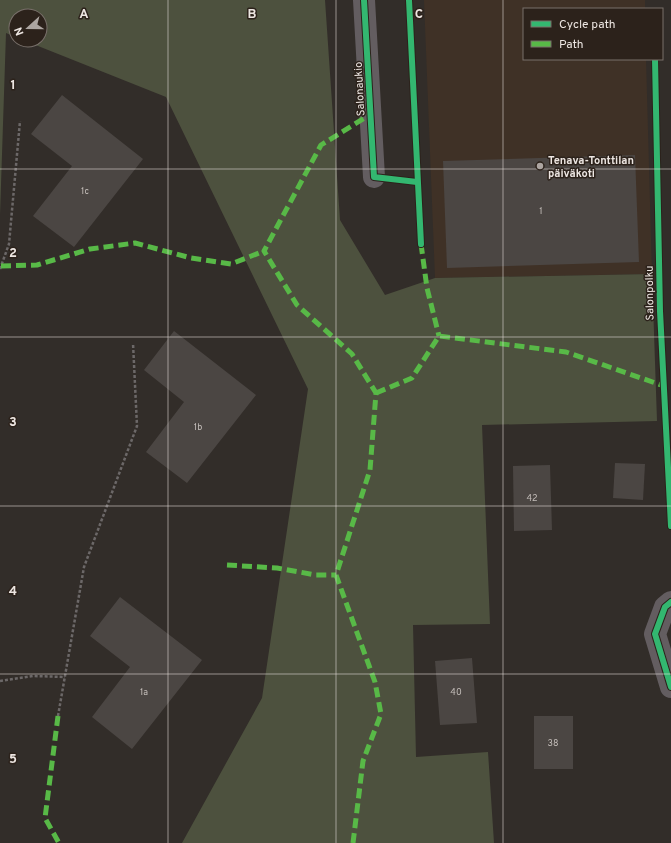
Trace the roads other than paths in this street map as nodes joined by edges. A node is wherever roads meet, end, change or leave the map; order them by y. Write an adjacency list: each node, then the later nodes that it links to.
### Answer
1 (364, 0): 2 (street, Salonaukio)
2 (374, 177)
3 (671, 602): 4 (street)
4 (671, 687)

